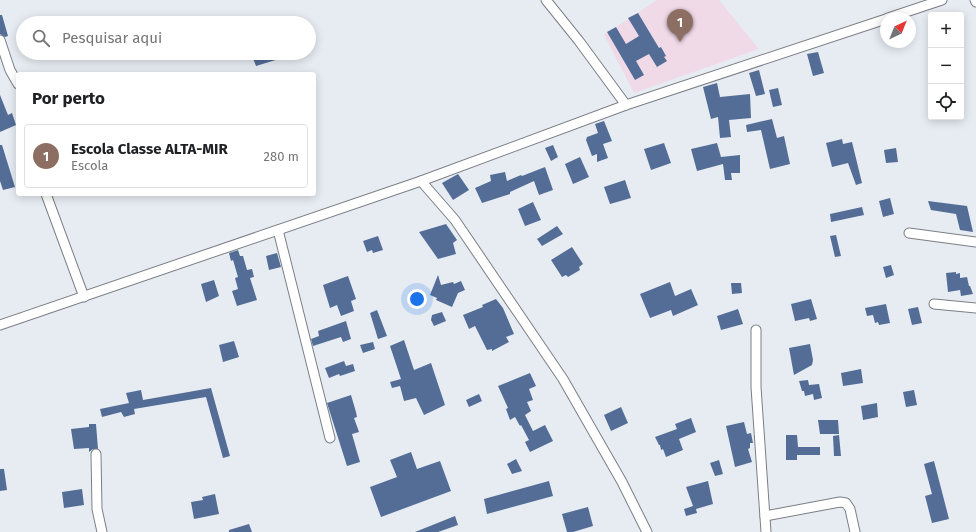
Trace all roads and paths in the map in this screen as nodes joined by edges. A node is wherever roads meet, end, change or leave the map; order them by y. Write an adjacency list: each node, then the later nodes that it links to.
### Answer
1 (546, 0): 7 (street)
2 (942, 0): 3 (street)
3 (905, 12)
4 (880, 20): 7 (street)
5 (0, 40): 6 (street)
6 (16, 80)
7 (626, 105): 8 (street)
8 (421, 181): 10 (street); 22 (street)
9 (47, 196): 13 (street)
10 (278, 230): 13 (street); 18 (street)
11 (909, 233): 12 (street)
12 (976, 242)
13 (84, 296): 16 (street)
14 (934, 304): 15 (street)
15 (976, 308)
16 (0, 325)
17 (756, 330): 20 (street)
18 (330, 438)
19 (96, 454): 21 (street)
20 (765, 516): 23 (street); 24 (street)
21 (102, 532)
22 (647, 532)
23 (766, 532)
24 (855, 532)

